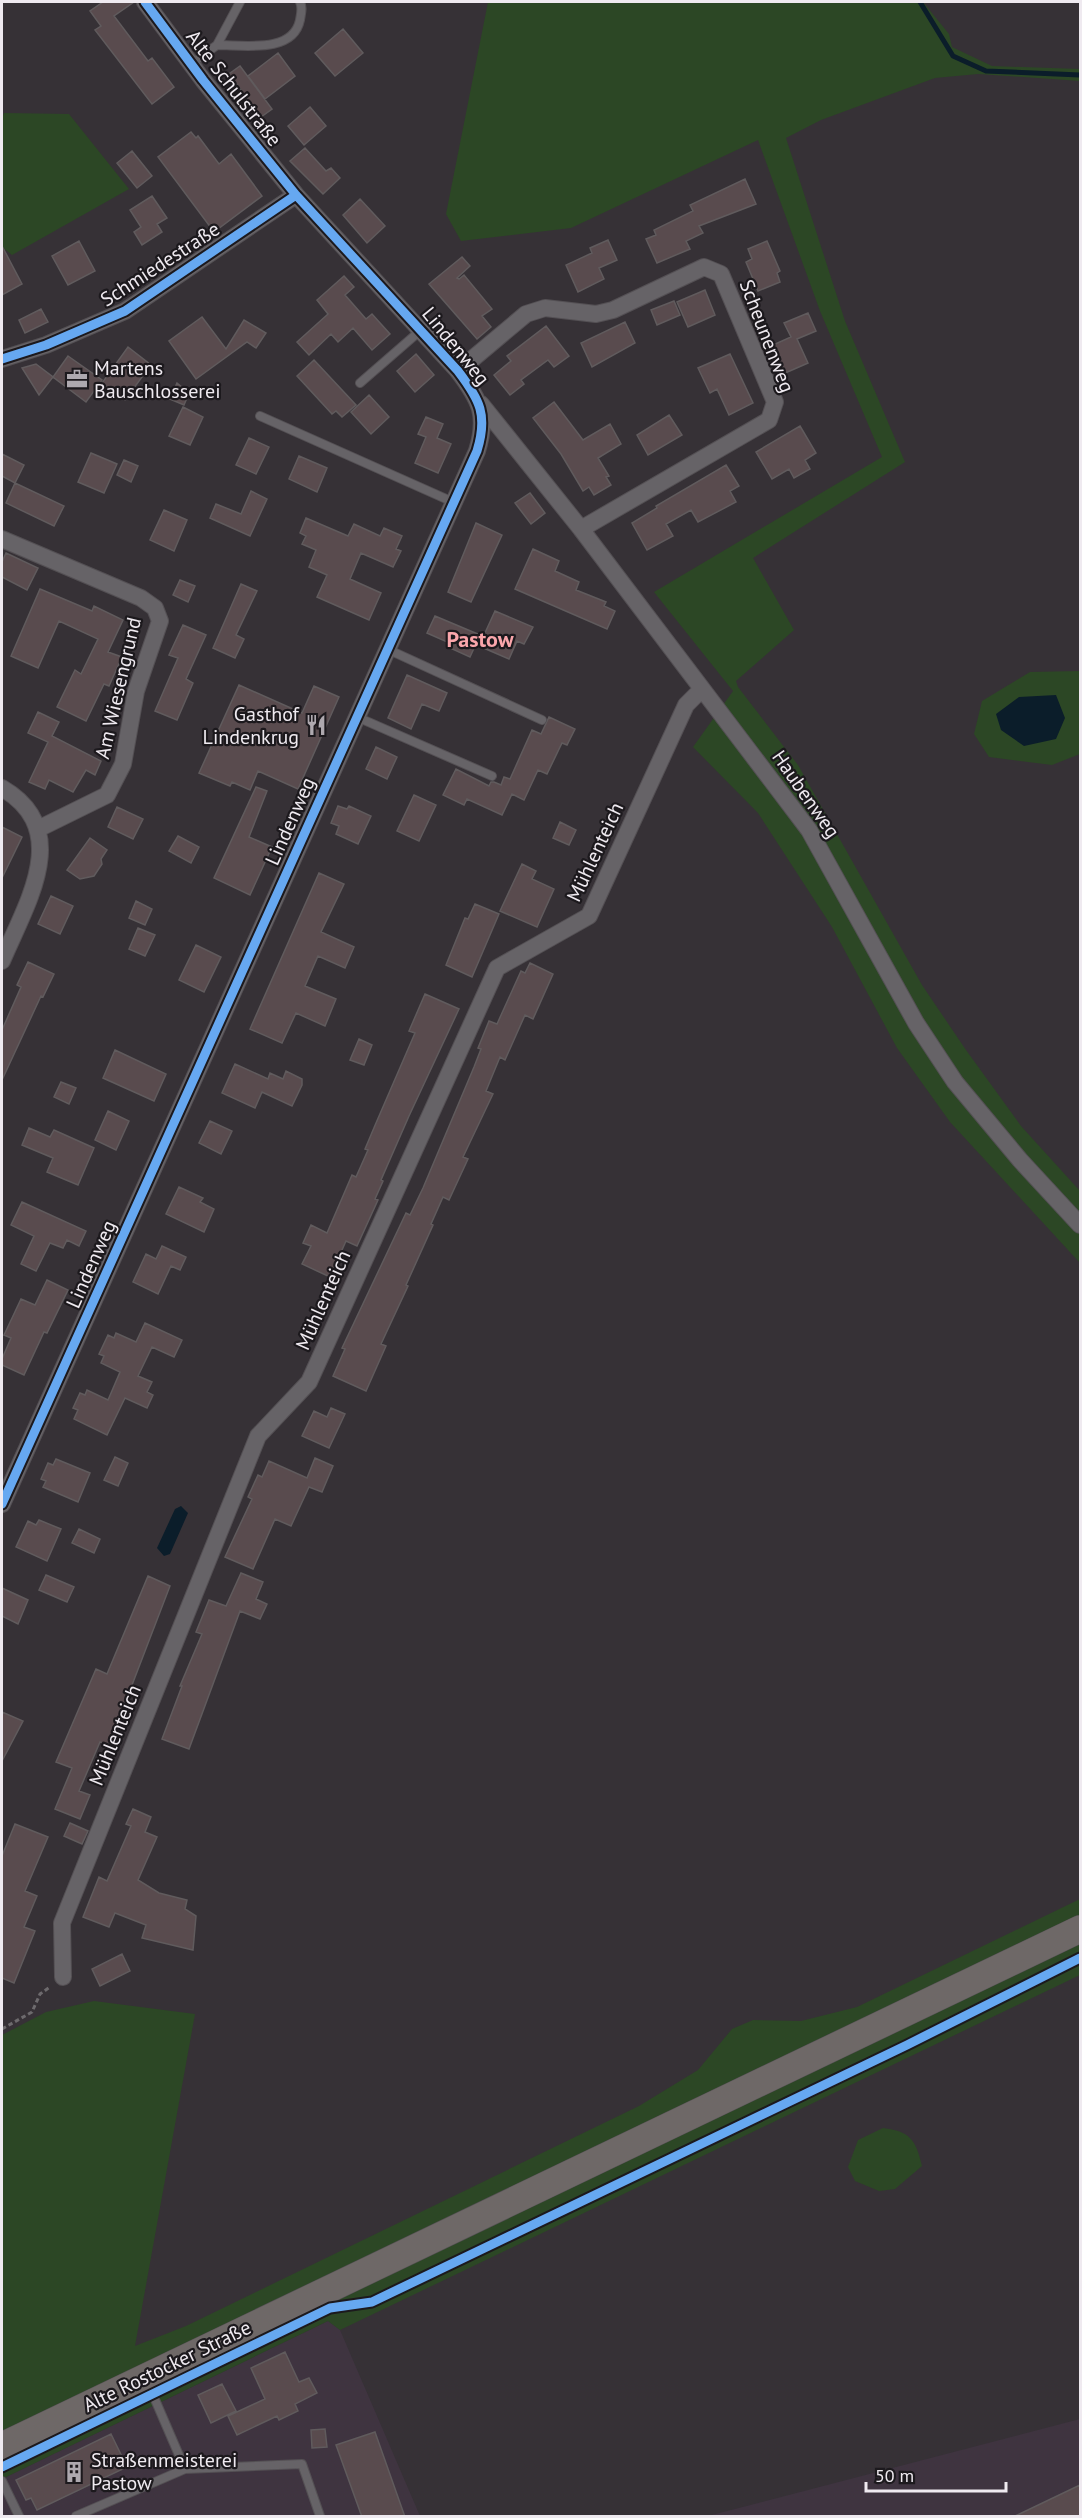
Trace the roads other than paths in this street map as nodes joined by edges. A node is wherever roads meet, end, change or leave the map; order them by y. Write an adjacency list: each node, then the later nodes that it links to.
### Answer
1 (145, 2): 5 (street, Alte Schulstraße)
2 (240, 2): 4 (lane)
3 (300, 2): 4 (lane)
4 (217, 45): 5 (lane)
5 (191, 64): 6 (street, Alte Schulstraße)
6 (296, 195): 7 (street, Lindenweg); 8 (street, Schmiedestraße)
7 (422, 330): 9 (street, Lindenweg); 10 (lane)
8 (2, 359)
9 (458, 371): 11 (street, Lindenweg); 14 (street, Scheunenweg)
10 (360, 383)
11 (477, 399): 13 (street, Lindenweg); 14 (street, Haubenweg)
12 (260, 416): 13 (lane)
13 (453, 502): 16 (street, Lindenweg)
14 (581, 529): 17 (street, Haubenweg)
15 (2, 539): 22 (street, Am Wiesengrund)
16 (387, 649): 18 (street, Lindenweg); 19 (lane)
17 (702, 689): 24 (street, Haubenweg); 27 (street, Mühlenteich)
18 (357, 717): 20 (lane); 25 (street, Lindenweg)
19 (542, 720)
20 (492, 776)
21 (2, 788): 22 (street)
22 (38, 829): 23 (street)
23 (2, 961)
24 (1080, 1226)
25 (2, 1504)
26 (1080, 1929): 28 (main road, Alte Rostocker Straße)
27 (63, 1977)
28 (144, 2376): 29 (main road, Alte Rostocker Straße); 30 (lane)
29 (2, 2446)
30 (185, 2469): 33 (lane); 34 (lane)
31 (2, 2481): 32 (lane)
32 (19, 2517)
33 (76, 2517)
34 (320, 2517)

